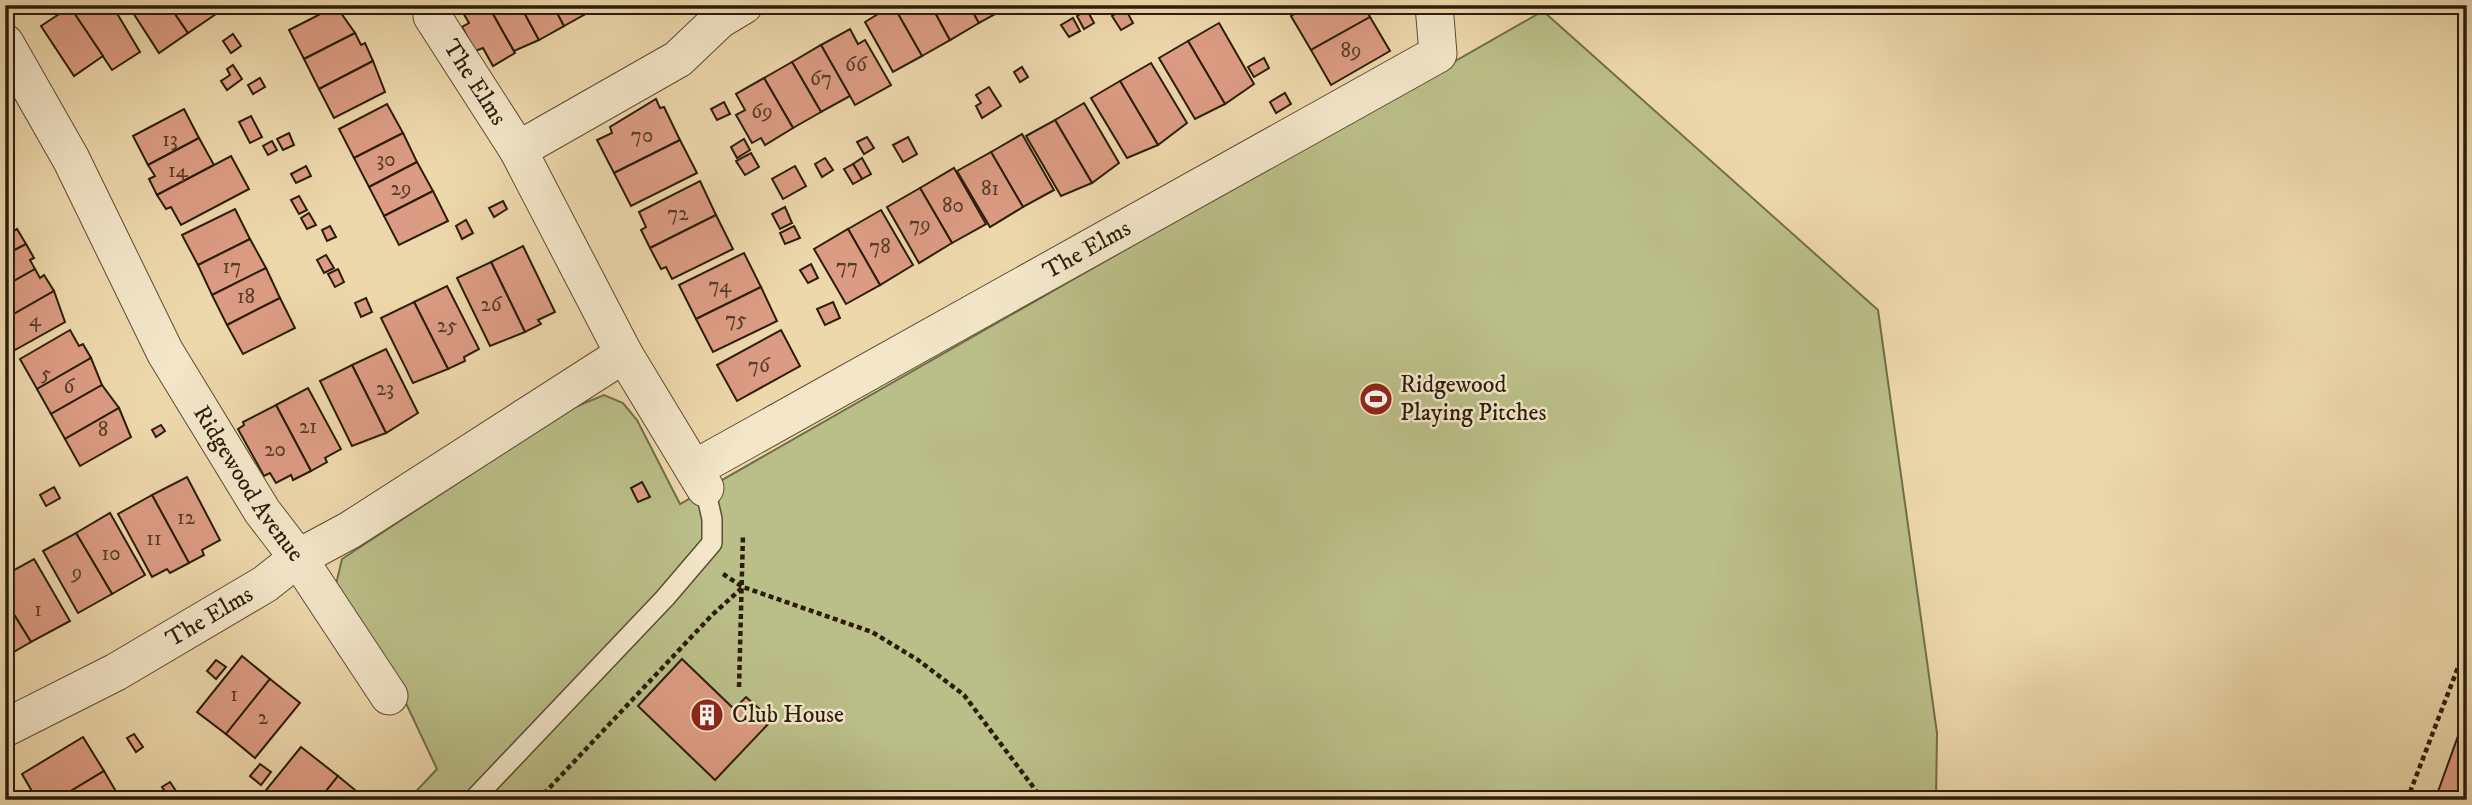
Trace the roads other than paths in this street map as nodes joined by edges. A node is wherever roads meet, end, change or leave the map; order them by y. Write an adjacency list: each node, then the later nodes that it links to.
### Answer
1 (744, 5): 5 (street, The Elms)
2 (1434, 5): 7 (street, The Elms)
3 (432, 16): 5 (street, The Elms)
4 (5, 43): 8 (street, Ridgewood Avenue)
5 (518, 149): 6 (street, The Elms)
6 (624, 354): 7 (street); 8 (street, Ridgewood Avenue)
7 (699, 479): 11 (lane)
8 (299, 558): 9 (street); 10 (street, The Elms)
9 (389, 696)
10 (5, 728)
11 (473, 800)

